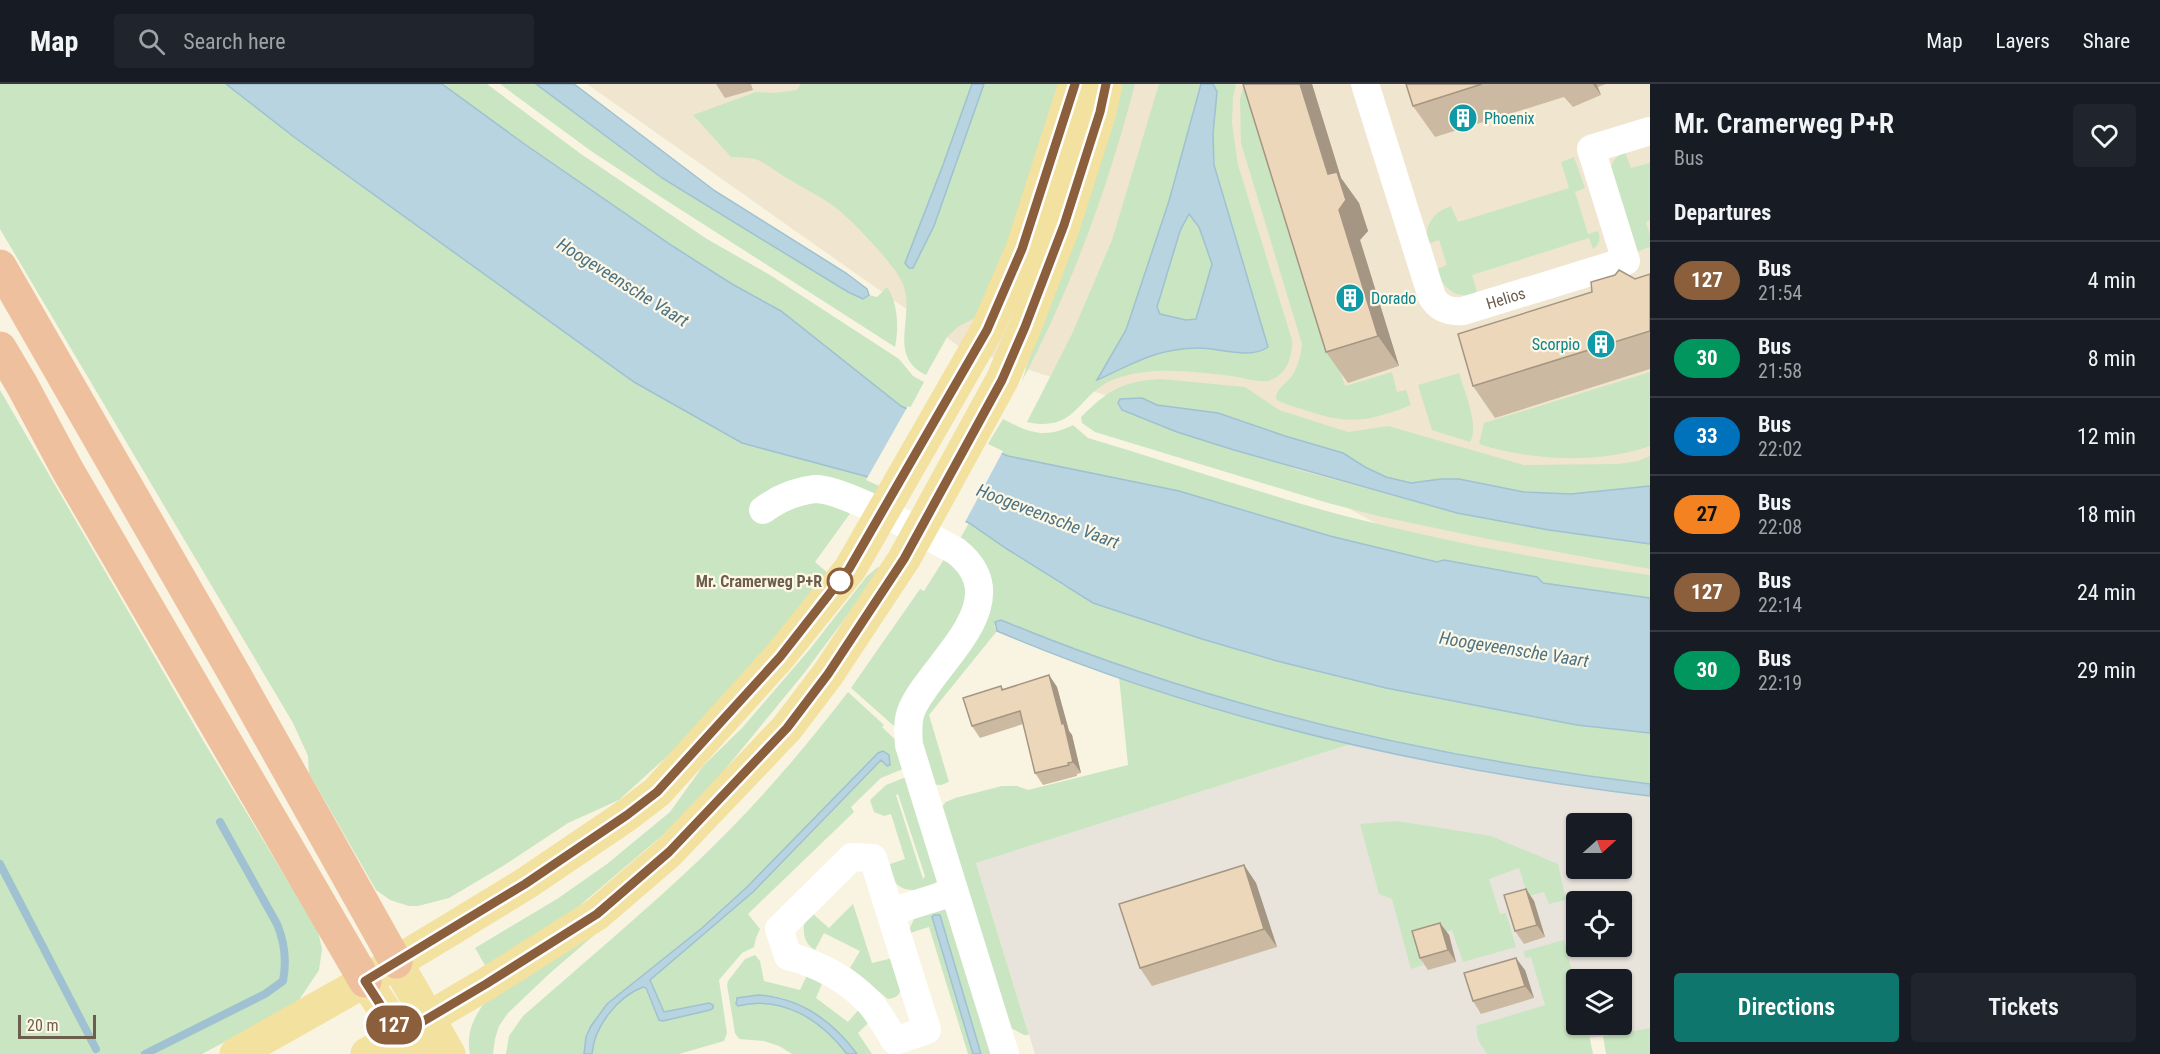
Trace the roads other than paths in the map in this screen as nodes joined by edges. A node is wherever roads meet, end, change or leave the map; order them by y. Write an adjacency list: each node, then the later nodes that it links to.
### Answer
1 (1075, 84): 10 (main road)
2 (1106, 84): 12 (main road)
3 (1365, 84): 4 (street, Helios)
4 (1650, 131)
5 (0, 266): 10 (highway)
6 (0, 348): 11 (highway)
7 (763, 510): 8 (street)
8 (954, 892): 9 (street); 16 (street)
9 (890, 912): 9 (street)
10 (396, 962): 11 (main road); 12 (main road)
11 (365, 981): 12 (main road); 13 (main road)
12 (414, 1036): 14 (main road); 15 (main road)
13 (236, 1054)
14 (367, 1054)
15 (449, 1054)
16 (1005, 1054)

